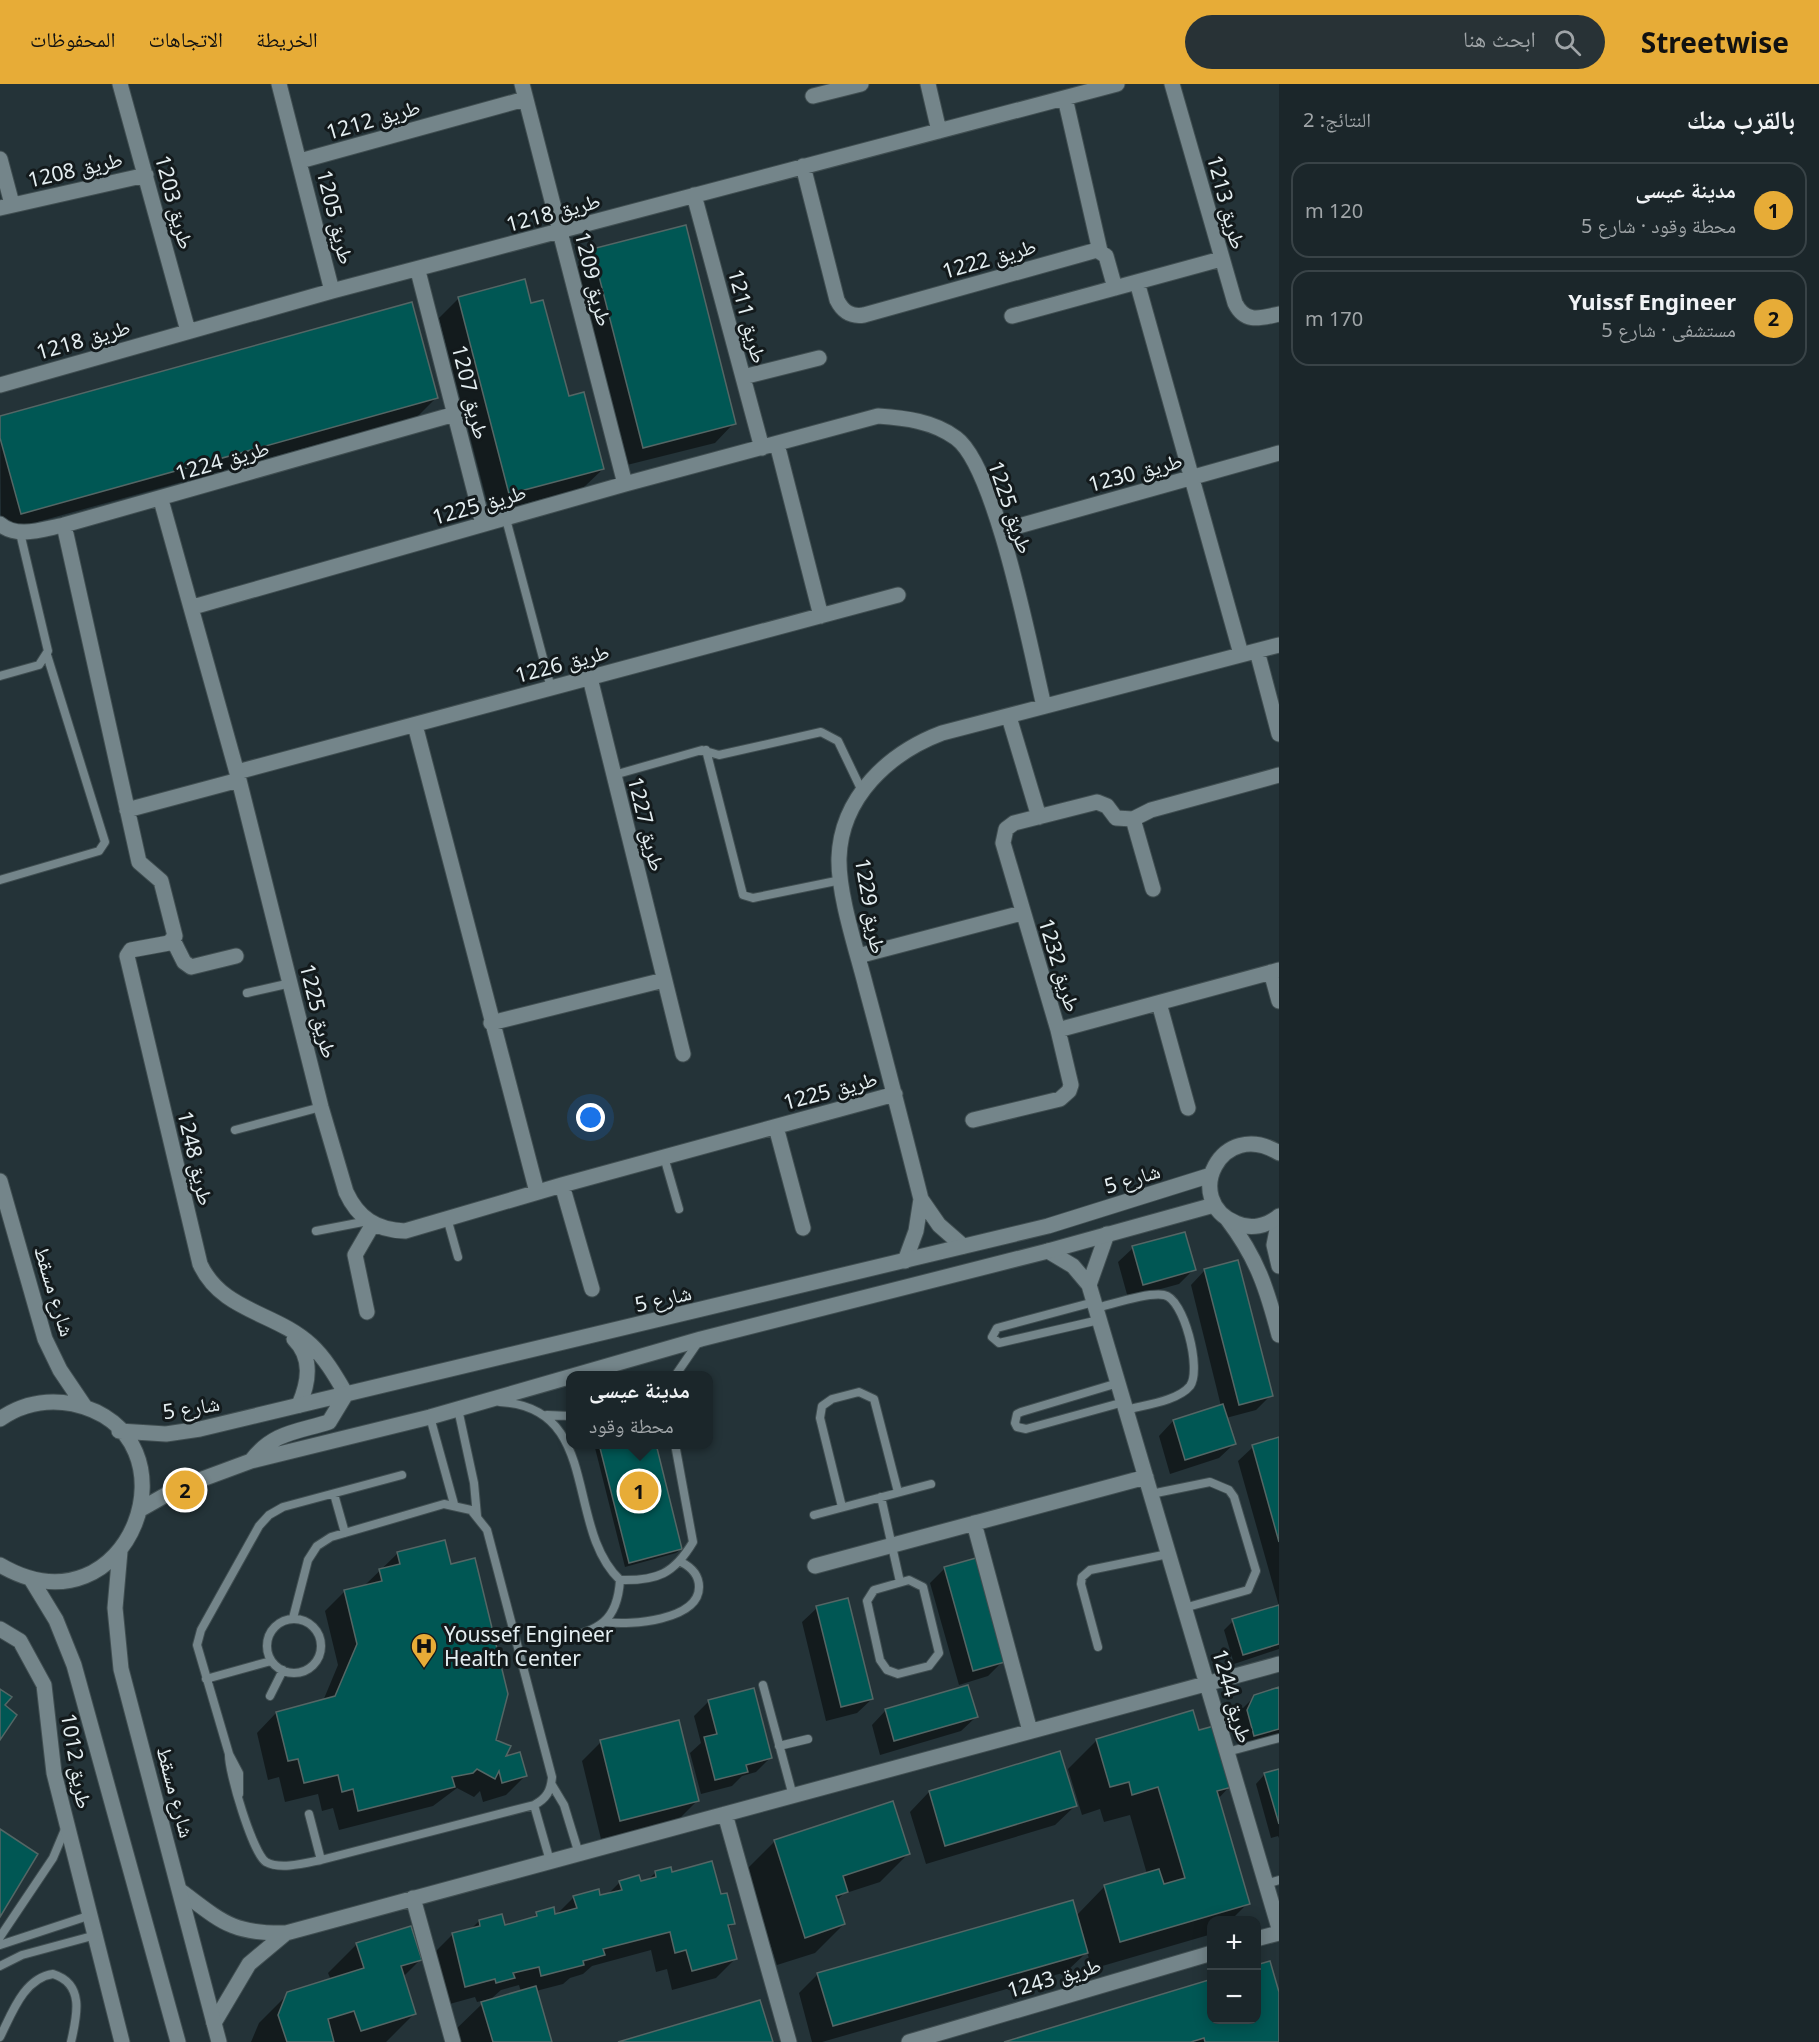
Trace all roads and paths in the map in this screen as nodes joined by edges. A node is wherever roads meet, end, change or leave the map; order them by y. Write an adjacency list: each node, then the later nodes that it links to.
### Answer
1 (120, 84): 14 (street, طريق 1203)
2 (279, 84): 12 (street, طريق 1205)
3 (861, 84): 8 (street)
4 (928, 84): 10 (street)
5 (1118, 84): 9 (street, طريق 1218)
6 (1172, 84): 19 (street, طريق 1213)
7 (524, 91): 12 (street, طريق 1212); 17 (street, طريق 1209)
8 (813, 96)
9 (1065, 98): 10 (street, طريق 1218); 18 (street)
10 (939, 131): 13 (street, طريق 1218)
11 (0, 159): 16 (street, طريق 1208)
12 (300, 161): 23 (street, طريق 1205)
13 (803, 166): 15 (street, طريق 1218); 18 (street, طريق 1222)
14 (146, 175): 16 (street, طريق 1208); 26 (street, طريق 1203)
15 (694, 195): 17 (street, طريق 1218); 28 (street, طريق 1211)
16 (6, 206)
17 (560, 232): 20 (street, طريق 1218); 34 (street, طريق 1209)
18 (1100, 251): 22 (street)
19 (1221, 259): 21 (street); 24 (street, طريق 1213)
20 (418, 271): 23 (street, طريق 1218); 30 (street, طريق 1207)
21 (1137, 282): 22 (street); 33 (street)
22 (1115, 288): 25 (street)
23 (332, 291): 26 (street, طريق 1218)
24 (1279, 314)
25 (1012, 316)
26 (188, 331): 29 (street, طريق 1218)
27 (819, 358): 28 (street)
28 (743, 377): 31 (street, طريق 1211)
29 (0, 385)
30 (455, 414): 35 (street, طريق 1224); 38 (street, طريق 1207)
31 (769, 446): 34 (street, طريق 1225); 40 (street, طريق 1225); 43 (street)
32 (1279, 453): 33 (street, طريق 1230)
33 (1193, 477): 40 (street, طريق 1230); 46 (street)
34 (625, 484): 36 (street, طريق 1225)
35 (160, 500): 37 (street, طريق 1224); 42 (street, طريق 1225)
36 (506, 519): 38 (street, طريق 1225); 50 (lane)
37 (64, 525): 39 (street, طريق 1224); 60 (street)
38 (483, 525): 42 (street, طريق 1225)
39 (7, 530): 47 (lane)
40 (1001, 531): 51 (street, طريق 1225)
41 (898, 595): 43 (street, طريق 1226)
42 (193, 608): 58 (street, طريق 1225)
43 (821, 616): 49 (street, طريق 1226)
44 (1279, 645): 45 (street, طريق 1229)
45 (1257, 651): 46 (street, طريق 1229); 54 (street)
46 (1241, 654): 51 (street, طريق 1229)
47 (47, 655): 48 (lane); 63 (lane)
48 (0, 676)
49 (590, 678): 50 (street, طريق 1226); 56 (street, طريق 1227)
50 (551, 688): 53 (street, طريق 1226)
51 (1044, 706): 52 (street, طريق 1229)
52 (1009, 717): 59 (street, طريق 1229); 61 (street)
53 (415, 725): 58 (street, طريق 1226); 76 (street)
54 (1279, 734)
55 (706, 750): 56 (lane); 59 (lane); 64 (lane)
56 (614, 775): 71 (street, طريق 1227)
57 (1279, 775): 62 (street)
58 (238, 776): 60 (street, طريق 1226); 72 (street, طريق 1225)
59 (862, 791): 64 (street, طريق 1229)
60 (127, 810): 67 (street)
61 (1039, 817): 62 (street, طريق 1232); 66 (street, طريق 1232)
62 (1133, 819): 65 (street)
63 (0, 880)
64 (841, 880): 69 (street, طريق 1229)
65 (1153, 889)
66 (1023, 913): 69 (street); 77 (street, طريق 1232)
67 (173, 940): 68 (street); 110 (street, طريق 1248)
68 (236, 956)
69 (858, 956): 79 (street, طريق 1229)
70 (1275, 971): 74 (street, طريق 1232); 75 (street, طريق 1232)
71 (664, 980): 76 (street); 78 (street, طريق 1227)
72 (291, 983): 73 (lane); 80 (street, طريق 1225)
73 (247, 993)
74 (1279, 1001)
75 (1159, 1003): 77 (street, طريق 1232); 81 (street)
76 (491, 1023): 90 (street)
77 (1058, 1030): 82 (street, طريق 1232)
78 (683, 1054)
79 (895, 1095): 83 (street, طريق 1225); 91 (street, طريق 1229)
80 (321, 1107): 84 (lane); 97 (street, طريق 1225)
81 (1188, 1108)
82 (973, 1120)
83 (776, 1127): 86 (street, طريق 1225); 98 (street, طريق 1225)
84 (235, 1130)
85 (1279, 1154): 87 (street)
86 (664, 1157): 89 (street, طريق 1225); 93 (lane)
87 (1211, 1176): 92 (street); 101 (street, شارع 5)
88 (0, 1181): 121 (street, شارع مسقط)
89 (562, 1185): 90 (street, طريق 1225); 107 (street)
90 (537, 1192): 94 (street, طريق 1225)
91 (921, 1198): 101 (street, طريق 1229); 104 (street, طريق 1229)
92 (1215, 1205): 96 (street); 100 (street)
93 (679, 1209)
94 (447, 1218): 97 (street, طريق 1225); 103 (lane)
95 (1279, 1218): 96 (street); 105 (street)
96 (1228, 1220): 111 (street)
97 (371, 1223): 99 (lane); 109 (street)
98 (803, 1228)
99 (316, 1231)
100 (1107, 1234): 102 (street); 106 (street)
101 (963, 1246): 104 (street, شارع 5)
102 (1048, 1251): 106 (street, طريق 1244); 112 (street)
103 (458, 1257)
104 (905, 1261): 117 (street, شارع 5)
105 (1279, 1266)
106 (1089, 1285): 108 (street, طريق 1244)
107 (592, 1289)
108 (1096, 1310): 108 (lane); 116 (street, طريق 1244); 120 (lane)
109 (368, 1312)
110 (284, 1328): 117 (street, طريق 1248); 119 (street, طريق 1248)
111 (1279, 1335)
112 (701, 1339): 113 (street); 114 (lane)
113 (583, 1371)
114 (677, 1371)
115 (566, 1376): 118 (street)
116 (1118, 1383): 120 (street, طريق 1244); 120 (lane)
117 (346, 1394): 119 (street, شارع 5); 131 (street)
118 (490, 1401): 122 (street); 123 (lane)
119 (299, 1405): 127 (street, شارع 5)
120 (1125, 1406): 133 (street, طريق 1244)
121 (85, 1407): 126 (street); 127 (street)
122 (458, 1409): 125 (street); 143 (lane)
123 (535, 1411): 124 (lane); 128 (lane)
124 (566, 1416)
125 (430, 1418): 131 (street); 139 (lane)
126 (0, 1419)
127 (119, 1431): 141 (street)
128 (566, 1441)
129 (570, 1449): 153 (lane)
130 (676, 1449): 149 (lane)
131 (251, 1461): 141 (street)
132 (402, 1475): 136 (lane)
133 (1146, 1477): 137 (street, طريق 1244); 144 (street)
134 (931, 1484): 135 (lane)
135 (898, 1492): 138 (lane); 140 (lane)
136 (334, 1494): 145 (lane); 164 (lane)
137 (1151, 1494): 148 (street, طريق 1244); 155 (lane)
138 (881, 1497): 140 (lane); 146 (lane)
139 (454, 1504): 143 (lane); 145 (lane)
140 (842, 1508): 142 (lane)
141 (141, 1509): 147 (street)
142 (814, 1515)
143 (477, 1516): 173 (lane)
144 (974, 1523): 146 (street); 168 (street)
145 (345, 1533): 156 (lane)
146 (892, 1545): 151 (street); 154 (lane)
147 (120, 1551): 152 (street); 183 (street, شارع مسقط)
148 (1168, 1554): 155 (street, طريق 1244); 160 (lane)
149 (681, 1562): 153 (lane); 157 (lane)
150 (0, 1565): 152 (street)
151 (815, 1566)
152 (31, 1579): 198 (street)
153 (620, 1580): 157 (lane)
154 (900, 1582): 154 (lane)
155 (1184, 1608): 165 (street, طريق 1244)
156 (293, 1618): 161 (lane); 163 (lane)
157 (606, 1622): 159 (lane)
158 (0, 1629): 178 (street, طريق 1012)
159 (553, 1642)
160 (1098, 1647)
161 (271, 1661): 163 (lane); 164 (lane)
162 (1279, 1664): 165 (street)
163 (283, 1670): 167 (lane)
164 (206, 1679): 180 (lane)
165 (1207, 1683): 168 (street); 172 (street, طريق 1244)
166 (763, 1685): 171 (lane)
167 (270, 1696)
168 (1030, 1731): 174 (street)
169 (1279, 1738): 172 (lane)
170 (808, 1740): 171 (lane)
171 (779, 1746): 174 (lane)
172 (1227, 1752): 182 (street, طريق 1244)
173 (552, 1785): 175 (lane); 179 (lane)
174 (793, 1796): 177 (street)
175 (534, 1805): 180 (lane); 181 (lane)
176 (309, 1814): 180 (lane)
177 (725, 1814): 179 (street); 201 (street)
178 (67, 1825): 185 (street, طريق 1012); 189 (lane)
179 (579, 1854): 181 (street)
180 (321, 1860)
181 (550, 1861): 184 (street)
182 (1272, 1882): 186 (street, طريق 1244)
183 (182, 1892): 187 (street); 194 (street, شارع مسقط)
184 (413, 1898): 187 (street); 200 (street)
185 (92, 1914): 188 (street, طريق 1012); 191 (lane)
186 (1279, 1926): 190 (street)
187 (286, 1933): 194 (street)
188 (96, 1935): 193 (lane); 197 (street, طريق 1012)
189 (0, 1937)
190 (1261, 1937)
191 (0, 1945)
192 (1207, 1954): 202 (street, طريق 1243)
193 (0, 1966)
194 (214, 2022): 199 (street, شارع مسقط)
195 (0, 2037): 196 (lane)
196 (71, 2042)
197 (122, 2042)
198 (178, 2042)
199 (219, 2042)
200 (453, 2042)
201 (789, 2042)
202 (909, 2042)

